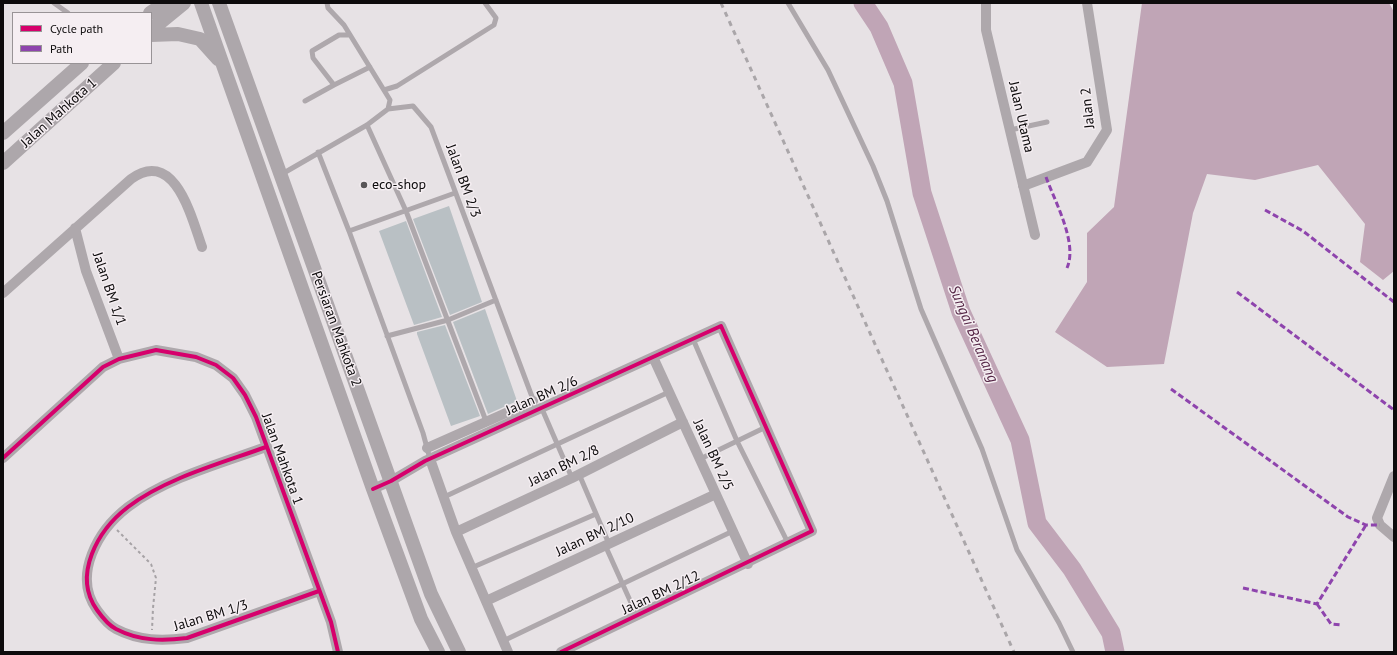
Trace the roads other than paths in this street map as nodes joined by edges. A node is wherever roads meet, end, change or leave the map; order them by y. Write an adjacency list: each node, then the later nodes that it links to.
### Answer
1 (54, 3): 12 (lane)
2 (155, 3): 13 (main road)
3 (165, 3): 14 (main road)
4 (184, 3): 15 (main road)
5 (201, 3): 20 (main road, Persiaran Mahkota 2)
6 (327, 3): 17 (lane)
7 (485, 3): 23 (lane)
8 (788, 3): 83 (lane)
9 (986, 3): 28 (street, Jalan Utama)
10 (1087, 3): 33 (street, Jalan 2)
11 (220, 4): 32 (main road, Persiaran Mahkota 2)
12 (67, 12)
13 (144, 12)
14 (152, 12)
15 (152, 29)
16 (152, 35): 20 (main road)
17 (350, 35): 21 (lane); 22 (lane)
18 (81, 64): 29 (main road, Jalan Mahkota 1)
19 (113, 64): 31 (main road, Jalan Mahkota 1)
20 (222, 64): 62 (main road, Persiaran Mahkota 2)
21 (370, 67): 22 (lane); 23 (lane)
22 (334, 85): 24 (lane)
23 (384, 90): 25 (lane)
24 (305, 101)
25 (388, 109): 27 (lane); 34 (lane, Jalan BM 2/3)
26 (1047, 122): 28 (lane)
27 (367, 125): 30 (lane); 35 (lane)
28 (1010, 130): 33 (street, Jalan Utama)
29 (3, 133)
30 (318, 152): 32 (lane); 37 (lane)
31 (3, 163)
32 (280, 175): 61 (main road, Persiaran Mahkota 2)
33 (1023, 186): 38 (street, Jalan Utama)
34 (455, 193): 35 (lane); 41 (lane, Jalan BM 2/3)
35 (406, 211): 37 (lane); 42 (lane)
36 (75, 228): 39 (street); 40 (street); 46 (street, Jalan BM 1/1)
37 (349, 231): 43 (lane)
38 (1035, 236)
39 (202, 247)
40 (3, 293)
41 (496, 300): 42 (lane); 48 (lane, Jalan BM 2/3)
42 (448, 320): 43 (lane); 49 (lane)
43 (387, 336): 55 (lane)
44 (693, 339): 45 (street, Jalan BM 2/6); 51 (street, Jalan BM 2/6); 52 (lane)
45 (653, 358): 47 (street, Jalan BM 2/5); 48 (street, Jalan BM 2/6)
46 (119, 359): 54 (street, Jalan Mahkota 1); 56 (street, Jalan Mahkota 1)
47 (669, 392): 50 (street, Jalan BM 2/5); 53 (lane)
48 (537, 407): 49 (street); 53 (lane, Jalan BM 2/3); 57 (street, Jalan BM 2/6)
49 (486, 421): 55 (street)
50 (683, 422): 58 (street, Jalan BM 2/5); 59 (street, Jalan BM 2/8)
51 (766, 427): 52 (lane); 69 (street, Jalan BM 2/12)
52 (737, 441): 58 (lane); 69 (lane)
53 (557, 444): 59 (lane, Jalan BM 2/3); 64 (lane)
54 (266, 447): 74 (street, Jalan Mahkota 1); 74 (street, Jalan BM 1/3)
55 (427, 448): 57 (lane)
56 (3, 458)
57 (430, 459): 61 (street, Jalan BM 2/6); 64 (street)
58 (700, 459): 63 (street, Jalan BM 2/5)
59 (575, 476): 65 (lane, Jalan BM 2/3); 67 (street, Jalan BM 2/8)
60 (1393, 479): 68 (street)
61 (391, 481): 62 (street, Jalan BM 2/6); 80 (main road, Persiaran Mahkota 2)
62 (373, 489): 79 (main road, Persiaran Mahkota 2)
63 (716, 494): 66 (street, Jalan BM 2/5); 70 (street, Jalan BM 2/10)
64 (444, 497): 67 (street)
65 (596, 514): 70 (lane, Jalan BM 2/3); 72 (lane)
66 (733, 531): 71 (street, Jalan BM 2/5); 73 (lane)
67 (456, 532): 72 (street)
68 (1394, 537)
69 (788, 544): 71 (street, Jalan BM 2/12)
70 (607, 545): 73 (lane, Jalan BM 2/3); 75 (street, Jalan BM 2/10)
71 (748, 564): 76 (street, Jalan BM 2/12)
72 (471, 568): 75 (street)
73 (623, 584): 76 (lane, Jalan BM 2/3); 77 (lane)
74 (319, 590): 78 (street, Jalan Mahkota 1)
75 (486, 601): 77 (street)
76 (637, 616): 82 (street, Jalan BM 2/12)
77 (503, 641): 81 (street)
78 (338, 652)
79 (438, 652)
80 (459, 652)
81 (508, 652)
82 (561, 652)
83 (1073, 652)

